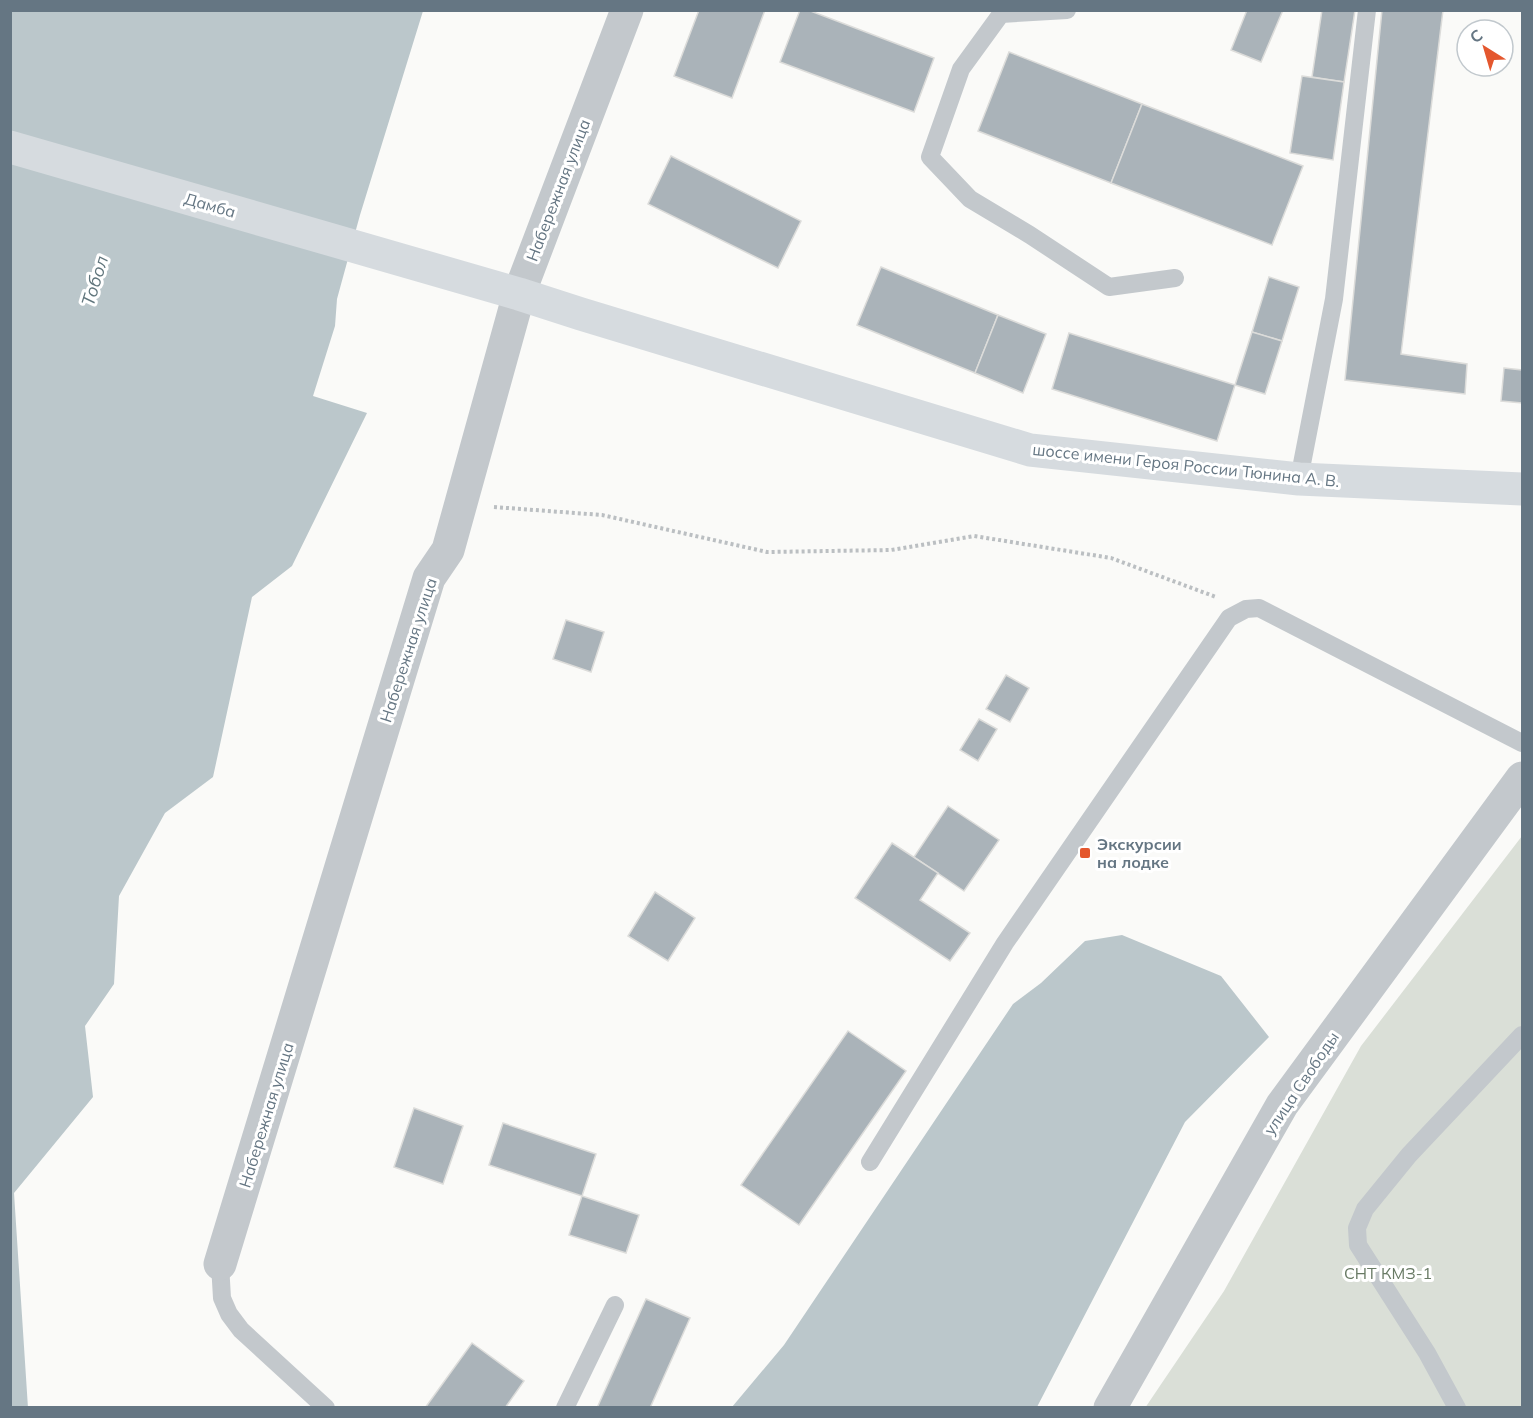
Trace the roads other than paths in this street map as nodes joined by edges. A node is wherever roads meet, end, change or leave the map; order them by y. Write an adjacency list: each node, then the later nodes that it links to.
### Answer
1 (627, 10): 7 (street, Набережная улица)
2 (1067, 10): 4 (lane)
3 (1367, 10): 8 (lane)
4 (1002, 12): 6 (lane)
5 (10, 147): 7 (main road, Дамба)
6 (1175, 278)
7 (519, 294): 8 (main road, шоссе имени Героя России Тюнина А. В.); 14 (street, Набережная улица)
8 (1299, 479): 9 (main road, шоссе имени Героя России Тюнина А. В.)
9 (1522, 489)
10 (1522, 743): 13 (lane)
11 (1522, 778): 18 (street, улица Свободы)
12 (1522, 1035): 19 (lane)
13 (870, 1162)
14 (220, 1264): 16 (lane)
15 (615, 1305): 17 (lane)
16 (326, 1407)
17 (565, 1407)
18 (1110, 1407)
19 (1457, 1407)

